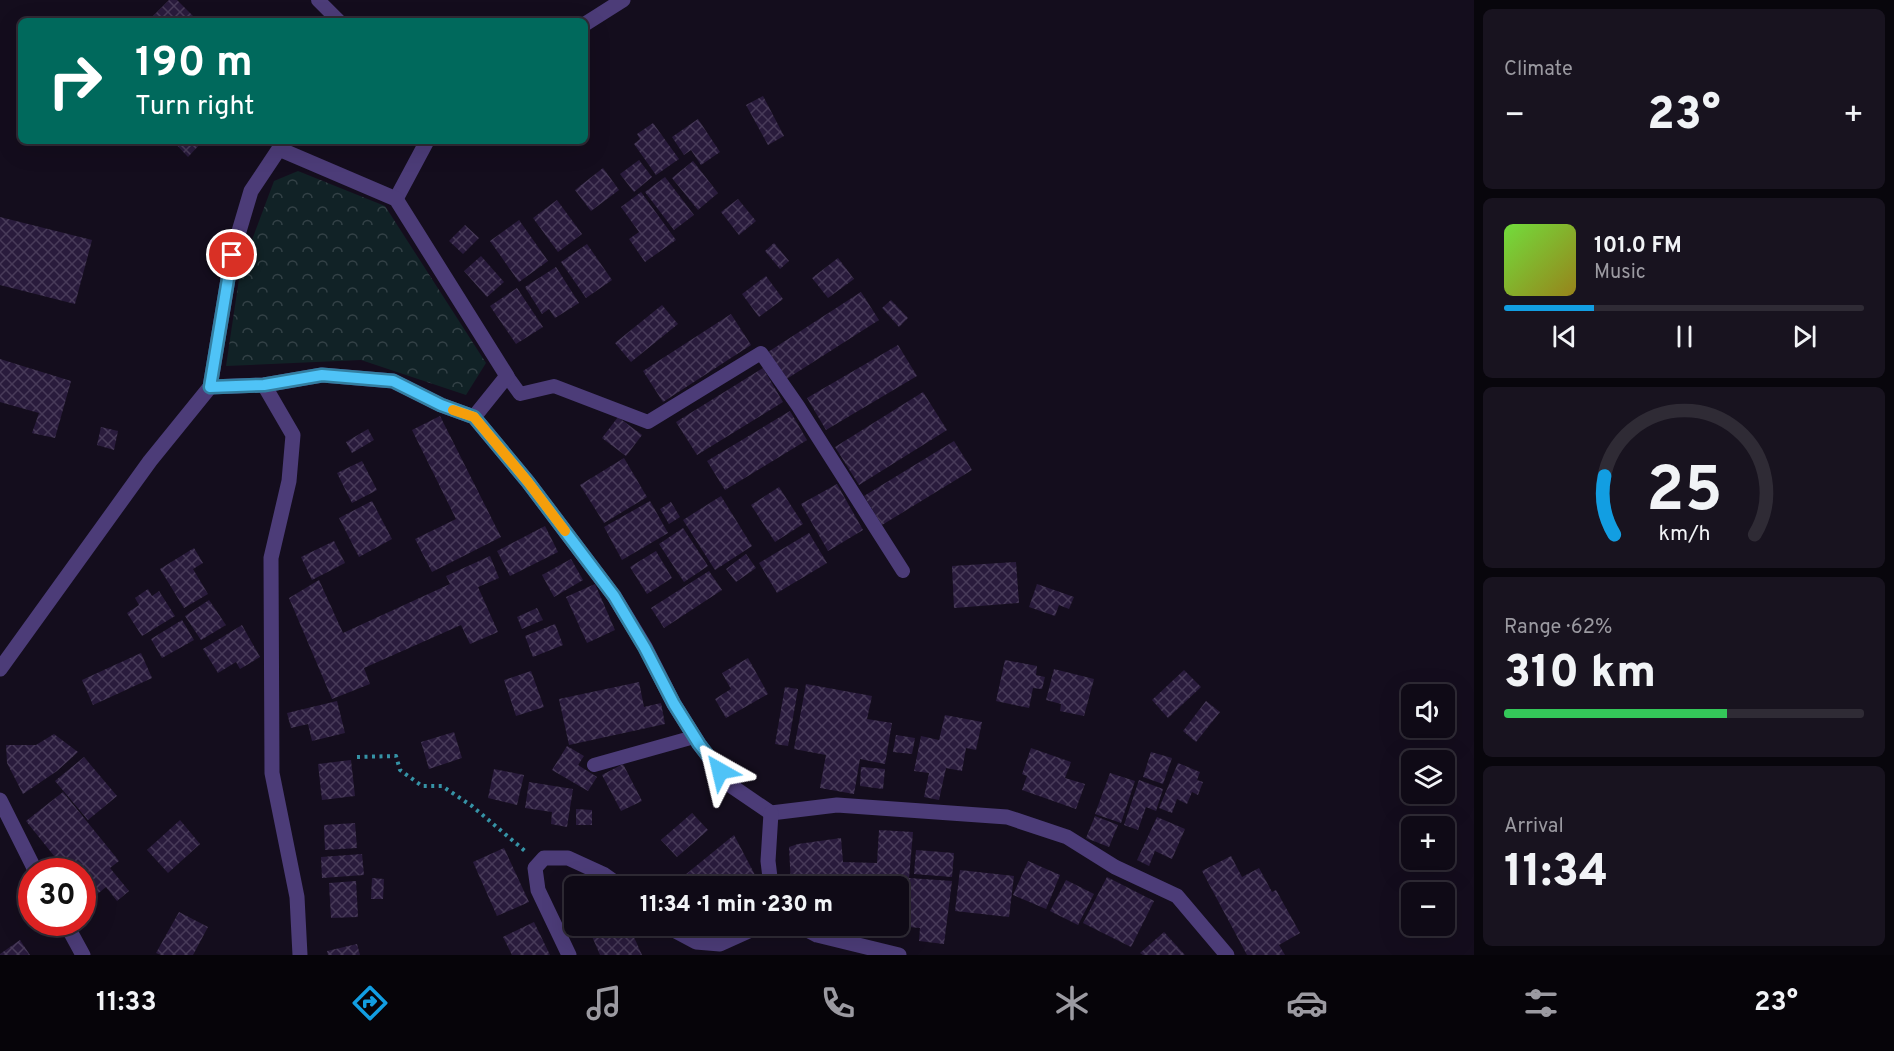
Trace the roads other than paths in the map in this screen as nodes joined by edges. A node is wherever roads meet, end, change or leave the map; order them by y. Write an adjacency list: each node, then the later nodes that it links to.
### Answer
1 (318, 0): 3 (lane)
2 (623, 0): 4 (street)
3 (336, 18)
4 (588, 22)
5 (426, 144): 7 (street)
6 (280, 145): 7 (street); 10 (street)
7 (396, 199): 8 (street)
8 (507, 376): 11 (street); 12 (lane)
9 (264, 385): 10 (street); 11 (street); 26 (street)
10 (210, 387): 13 (street)
11 (474, 417): 14 (street)
12 (903, 570)
13 (0, 669)
14 (694, 737): 15 (lane); 17 (street)
15 (594, 765)
16 (0, 800): 18 (street)
17 (771, 813): 20 (street); 29 (street)
18 (29, 858)
19 (606, 876): 27 (street)
20 (770, 876)
21 (73, 936): 25 (street)
22 (685, 936): 23 (street)
23 (738, 936)
24 (826, 936): 28 (street)
25 (83, 955)
26 (300, 955)
27 (569, 955)
28 (898, 955)
29 (1227, 955)

